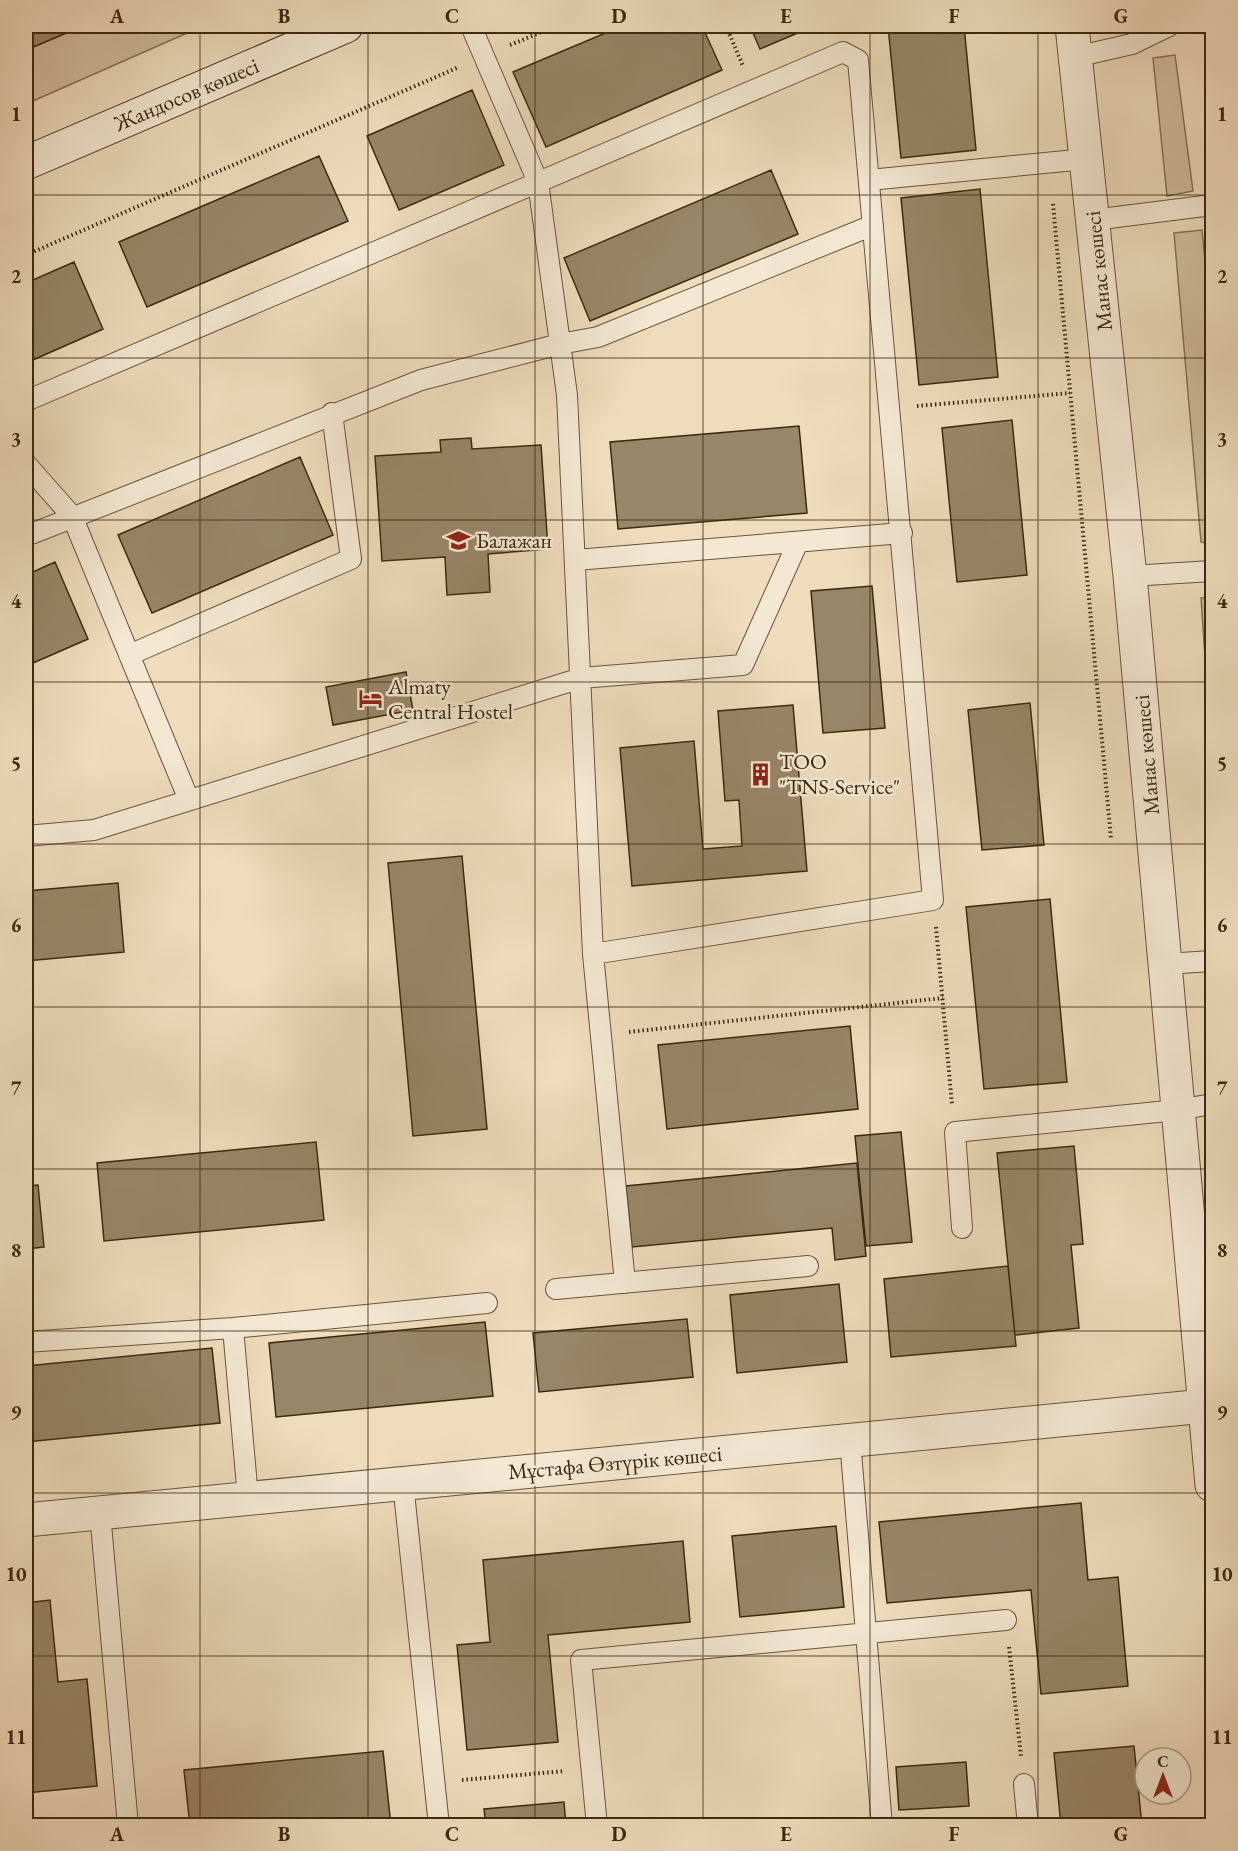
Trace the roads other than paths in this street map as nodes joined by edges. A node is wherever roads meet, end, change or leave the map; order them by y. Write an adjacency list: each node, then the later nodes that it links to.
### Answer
1 (346, 26): 6 (street, Жандосов көшесі)
2 (471, 26): 8 (lane)
3 (1169, 26): 4 (lane)
4 (1074, 41): 5 (street, Манас көшесі)
5 (1086, 159): 7 (lane); 10 (street, Манас көшесі)
6 (26, 163)
7 (869, 180): 8 (lane); 11 (lane)
8 (538, 182): 12 (lane); 13 (lane)
9 (1212, 205): 10 (lane)
10 (1093, 220): 22 (street, Манас көшесі)
11 (873, 225): 12 (lane); 17 (lane)
12 (560, 344): 14 (lane); 20 (lane)
13 (26, 401)
14 (332, 413): 16 (lane); 23 (lane)
15 (26, 464): 16 (lane)
16 (72, 516): 18 (lane); 23 (lane)
17 (902, 533): 19 (lane); 27 (lane)
18 (26, 536)
19 (798, 542): 20 (lane); 24 (lane)
20 (576, 560): 24 (lane)
21 (1212, 571): 22 (lane)
22 (1130, 576): 29 (street, Манас көшесі)
23 (129, 655): 25 (lane)
24 (581, 678): 25 (lane); 27 (lane)
25 (189, 800): 26 (lane)
26 (26, 836)
27 (593, 954): 34 (lane)
28 (1212, 961): 29 (lane)
29 (1165, 964): 31 (street, Манас көшесі)
30 (1212, 1104): 31 (lane)
31 (1178, 1110): 32 (lane); 39 (street, Манас көшесі)
32 (962, 1228)
33 (808, 1266): 34 (lane)
34 (625, 1283): 35 (lane)
35 (556, 1289)
36 (487, 1303): 37 (lane)
37 (233, 1328): 38 (lane); 43 (lane)
38 (26, 1342)
39 (1205, 1406): 40 (street, Мұстафа Өзтүрік көшесі); 42 (street, Манас көшесі)
40 (850, 1440): 41 (street, Мұстафа Өзтүрік көшесі); 47 (lane)
41 (403, 1483): 43 (street, Мұстафа Өзтүрік көшесі); 50 (lane)
42 (1212, 1485)
43 (248, 1498): 44 (street, Мұстафа Өзтүрік көшесі)
44 (100, 1513): 45 (street, Мұстафа Өзтүрік көшесі); 49 (lane)
45 (26, 1520)
46 (1006, 1620): 47 (lane)
47 (866, 1633): 51 (lane); 52 (lane)
48 (1024, 1784): 53 (lane)
49 (128, 1826)
50 (439, 1826)
51 (597, 1826)
52 (882, 1826)
53 (1028, 1826)

